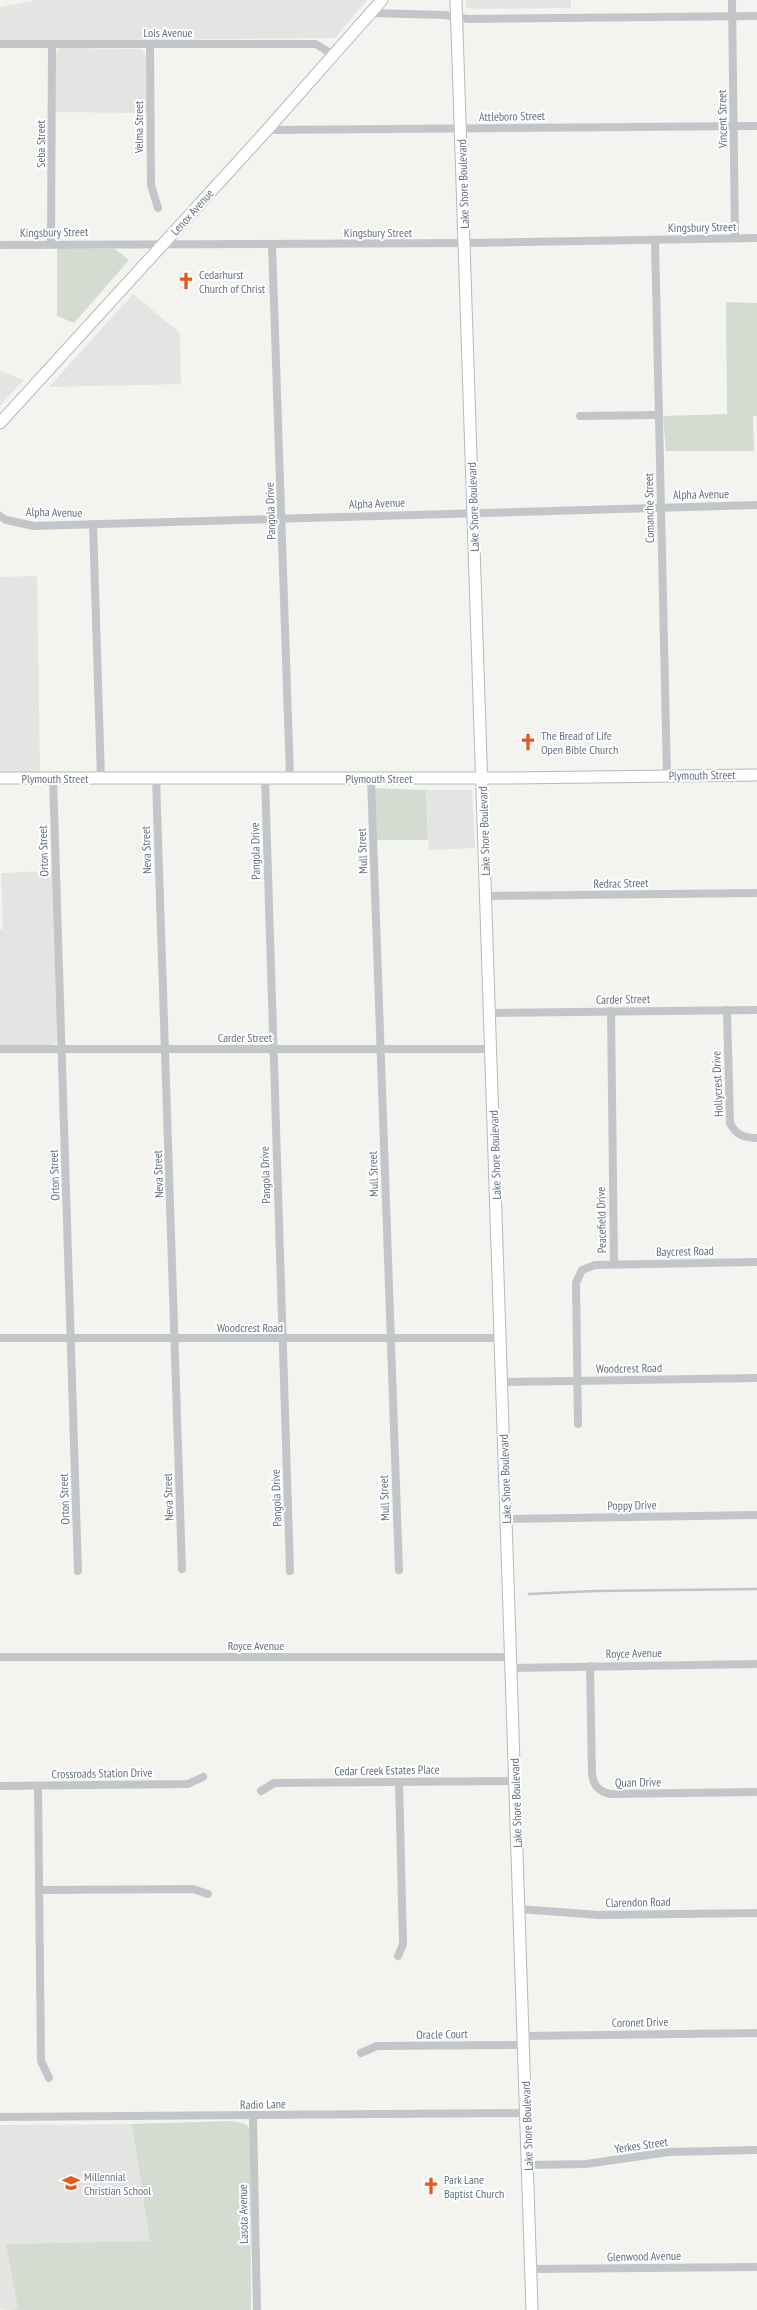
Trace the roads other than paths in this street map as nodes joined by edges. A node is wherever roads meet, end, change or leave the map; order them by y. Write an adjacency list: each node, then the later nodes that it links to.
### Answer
1 (382, 0): 4 (street, Lenox Avenue)
2 (456, 0): 5 (street, Lake Shore Boulevard)
3 (732, 0): 6 (street, Vincent Street)
4 (370, 13): 5 (street); 11 (street, Lenox Avenue)
5 (457, 16): 6 (street); 14 (street, Lake Shore Boulevard)
6 (732, 16): 7 (street); 12 (street, Vincent Street)
7 (757, 16)
8 (0, 44): 9 (street, Lois Avenue)
9 (52, 44): 10 (street, Lois Avenue); 21 (street, Seba Street)
10 (150, 44): 11 (street, Lois Avenue); 16 (street, Velma Street)
11 (334, 56): 15 (street, Lenox Avenue)
12 (734, 126): 13 (street, Attleboro Street); 14 (street, Attleboro Street); 17 (street, Vincent Street)
13 (757, 126)
14 (461, 129): 15 (street, Attleboro Street); 20 (street, Lake Shore Boulevard)
15 (267, 130): 24 (street, Lenox Avenue)
16 (158, 208)
17 (735, 238): 18 (street, Kingsbury Street); 19 (street, Kingsbury Street)
18 (757, 238)
19 (655, 240): 20 (street, Kingsbury Street); 25 (street, Comanche Street)
20 (465, 243): 22 (street, Kingsbury Street); 30 (street, Lake Shore Boulevard)
21 (51, 244): 23 (street, Kingsbury Street); 24 (street, Kingsbury Street)
22 (272, 244): 24 (street, Kingsbury Street); 32 (street, Pangola Drive)
23 (0, 245)
24 (162, 245): 27 (street, Lenox Avenue)
25 (660, 415): 26 (street); 29 (street, Comanche Street)
26 (580, 416)
27 (0, 423)
28 (757, 505): 29 (street, Alpha Avenue)
29 (661, 507): 30 (street, Alpha Avenue); 35 (street, Comanche Street)
30 (473, 512): 32 (street, Alpha Avenue); 43 (street, Lake Shore Boulevard)
31 (0, 516): 33 (street, Alpha Avenue)
32 (282, 519): 33 (street, Alpha Avenue); 41 (street, Pangola Drive)
33 (93, 524): 38 (street)
34 (757, 774): 35 (street, Plymouth Street)
35 (667, 776): 43 (street, Plymouth Street)
36 (0, 778): 37 (street, Plymouth Street)
37 (53, 778): 38 (street, Plymouth Street); 52 (street, Orton Street)
38 (101, 778): 39 (street, Plymouth Street)
39 (156, 778): 40 (street, Plymouth Street); 53 (street, Neva Street)
40 (265, 778): 41 (street, Plymouth Street); 54 (street, Pangola Drive)
41 (290, 778): 42 (street, Plymouth Street)
42 (371, 778): 43 (street, Plymouth Street); 50 (street, Mull Street)
43 (482, 778): 45 (street, Lake Shore Boulevard)
44 (757, 893): 45 (street, Redrac Street)
45 (486, 896): 49 (street, Lake Shore Boulevard)
46 (727, 1010): 47 (street, Carder Street); 48 (street, Carder Street); 56 (street, Hollycrest Drive)
47 (757, 1010)
48 (610, 1011): 49 (street, Carder Street); 58 (street, Peacefield Drive)
49 (490, 1013): 55 (street, Lake Shore Boulevard)
50 (381, 1048): 54 (street, Carder Street); 55 (street, Carder Street); 61 (street, Mull Street)
51 (0, 1049): 52 (street, Carder Street)
52 (62, 1049): 53 (street, Carder Street); 63 (street, Orton Street)
53 (166, 1049): 54 (street, Carder Street); 60 (street, Neva Street)
54 (272, 1049): 64 (street, Pangola Drive)
55 (491, 1049): 62 (street, Lake Shore Boulevard)
56 (757, 1138)
57 (757, 1262): 58 (street, Baycrest Road)
58 (614, 1264): 66 (street, Peacefield Drive)
59 (0, 1338): 63 (street, Woodcrest Road)
60 (175, 1338): 63 (street, Woodcrest Road); 64 (street, Woodcrest Road); 71 (street, Neva Street)
61 (392, 1338): 62 (street, Woodcrest Road); 64 (street, Woodcrest Road); 72 (street, Mull Street)
62 (501, 1338): 67 (street, Lake Shore Boulevard)
63 (71, 1339): 73 (street, Orton Street)
64 (283, 1339): 74 (street, Pangola Drive)
65 (757, 1378): 66 (street, Woodcrest Road)
66 (577, 1381): 67 (street, Woodcrest Road); 68 (street, Peacefield Drive)
67 (502, 1382): 70 (street, Lake Shore Boulevard)
68 (578, 1424)
69 (757, 1515): 70 (street, Poppy Drive)
70 (507, 1519): 76 (street, Lake Shore Boulevard)
71 (182, 1569)
72 (399, 1570)
73 (78, 1571)
74 (290, 1571)
75 (0, 1658): 76 (street, Royce Avenue)
76 (512, 1662): 78 (street, Royce Avenue); 80 (street, Lake Shore Boulevard)
77 (757, 1664): 78 (street, Royce Avenue)
78 (590, 1666): 85 (street, Quan Drive)
79 (203, 1777): 83 (street, Crossroads Station Drive)
80 (515, 1781): 81 (street, Cedar Creek Estates Place); 88 (street, Lake Shore Boulevard)
81 (399, 1782): 84 (street, Cedar Creek Estates Place); 90 (street)
82 (0, 1786): 83 (street, Crossroads Station Drive)
83 (38, 1786): 86 (street)
84 (261, 1790)
85 (757, 1792)
86 (39, 1890): 87 (street); 94 (street)
87 (208, 1894)
88 (520, 1909): 89 (street, Clarendon Road); 92 (street, Lake Shore Boulevard)
89 (757, 1913)
90 (398, 1956)
91 (757, 2033): 92 (street, Coronet Drive)
92 (524, 2040): 93 (street, Oracle Court); 95 (street, Lake Shore Boulevard)
93 (361, 2053)
94 (49, 2078)
95 (526, 2113): 97 (street, Radio Lane); 99 (street, Lake Shore Boulevard)
96 (0, 2117): 97 (street, Radio Lane)
97 (253, 2117): 102 (street, Lasota Avenue)
98 (757, 2150): 99 (street, Yerkes Street)
99 (528, 2165): 101 (street, Lake Shore Boulevard)
100 (757, 2267): 101 (street, Glenwood Avenue)
101 (531, 2269): 103 (street, Lake Shore Boulevard)
102 (256, 2310)
103 (532, 2310)

